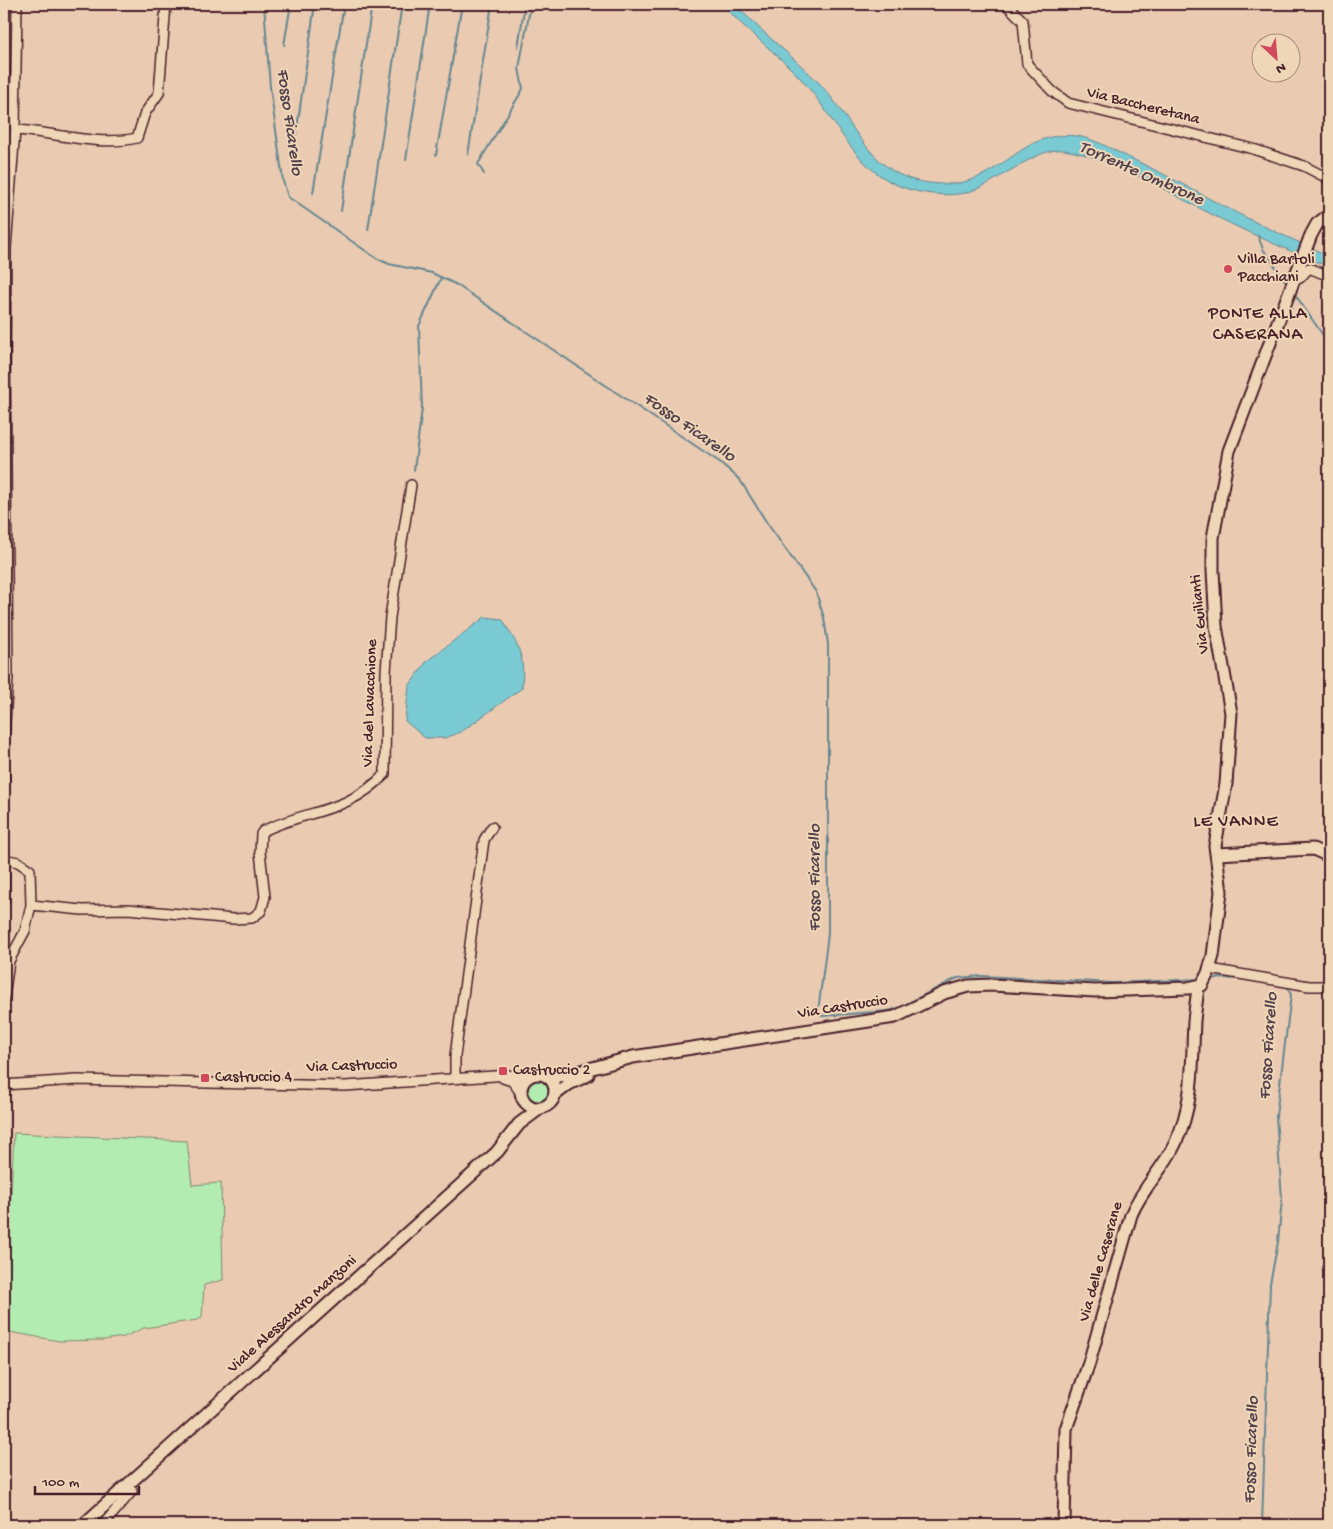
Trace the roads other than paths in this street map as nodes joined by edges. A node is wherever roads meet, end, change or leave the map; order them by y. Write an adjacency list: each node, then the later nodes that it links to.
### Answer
1 (17, 4): 4 (street)
2 (166, 4): 4 (street)
3 (1006, 4): 5 (street, Via Baccheretana)
4 (15, 130): 13 (street)
5 (1329, 179)
6 (1329, 215): 8 (street, Via Guilianti)
7 (1329, 276): 8 (street)
8 (1294, 280): 11 (street, Via Guilianti)
9 (411, 485): 15 (street, Via del Lavacchione)
10 (492, 827): 25 (street)
11 (1217, 854): 12 (street); 16 (street, Via Guilianti)
12 (1329, 856)
13 (4, 859): 14 (street); 15 (street)
14 (4, 901)
15 (31, 905): 19 (street)
16 (1205, 978): 17 (street); 22 (street, Via Castruccio); 35 (street, Via delle Caserane)
17 (1329, 986)
18 (4, 989): 19 (street)
19 (4, 994): 20 (street)
20 (4, 998)
21 (4, 1056): 27 (street)
22 (610, 1065): 24 (street); 28 (street)
23 (490, 1077): 25 (street, Via Castruccio); 26 (street, Via Castruccio); 29 (street, Via Castruccio)
24 (548, 1077): 26 (street); 28 (street)
25 (455, 1078): 27 (street, Via Castruccio)
26 (527, 1078): 29 (street)
27 (5, 1085)
28 (556, 1094): 30 (street)
29 (522, 1096): 30 (street); 31 (street)
30 (540, 1109): 31 (street, Viale Alessandro Manzoni)
31 (519, 1124): 33 (street, Viale Alessandro Manzoni)
32 (132, 1491): 34 (street)
33 (83, 1525)
34 (103, 1525)
35 (1064, 1525)

